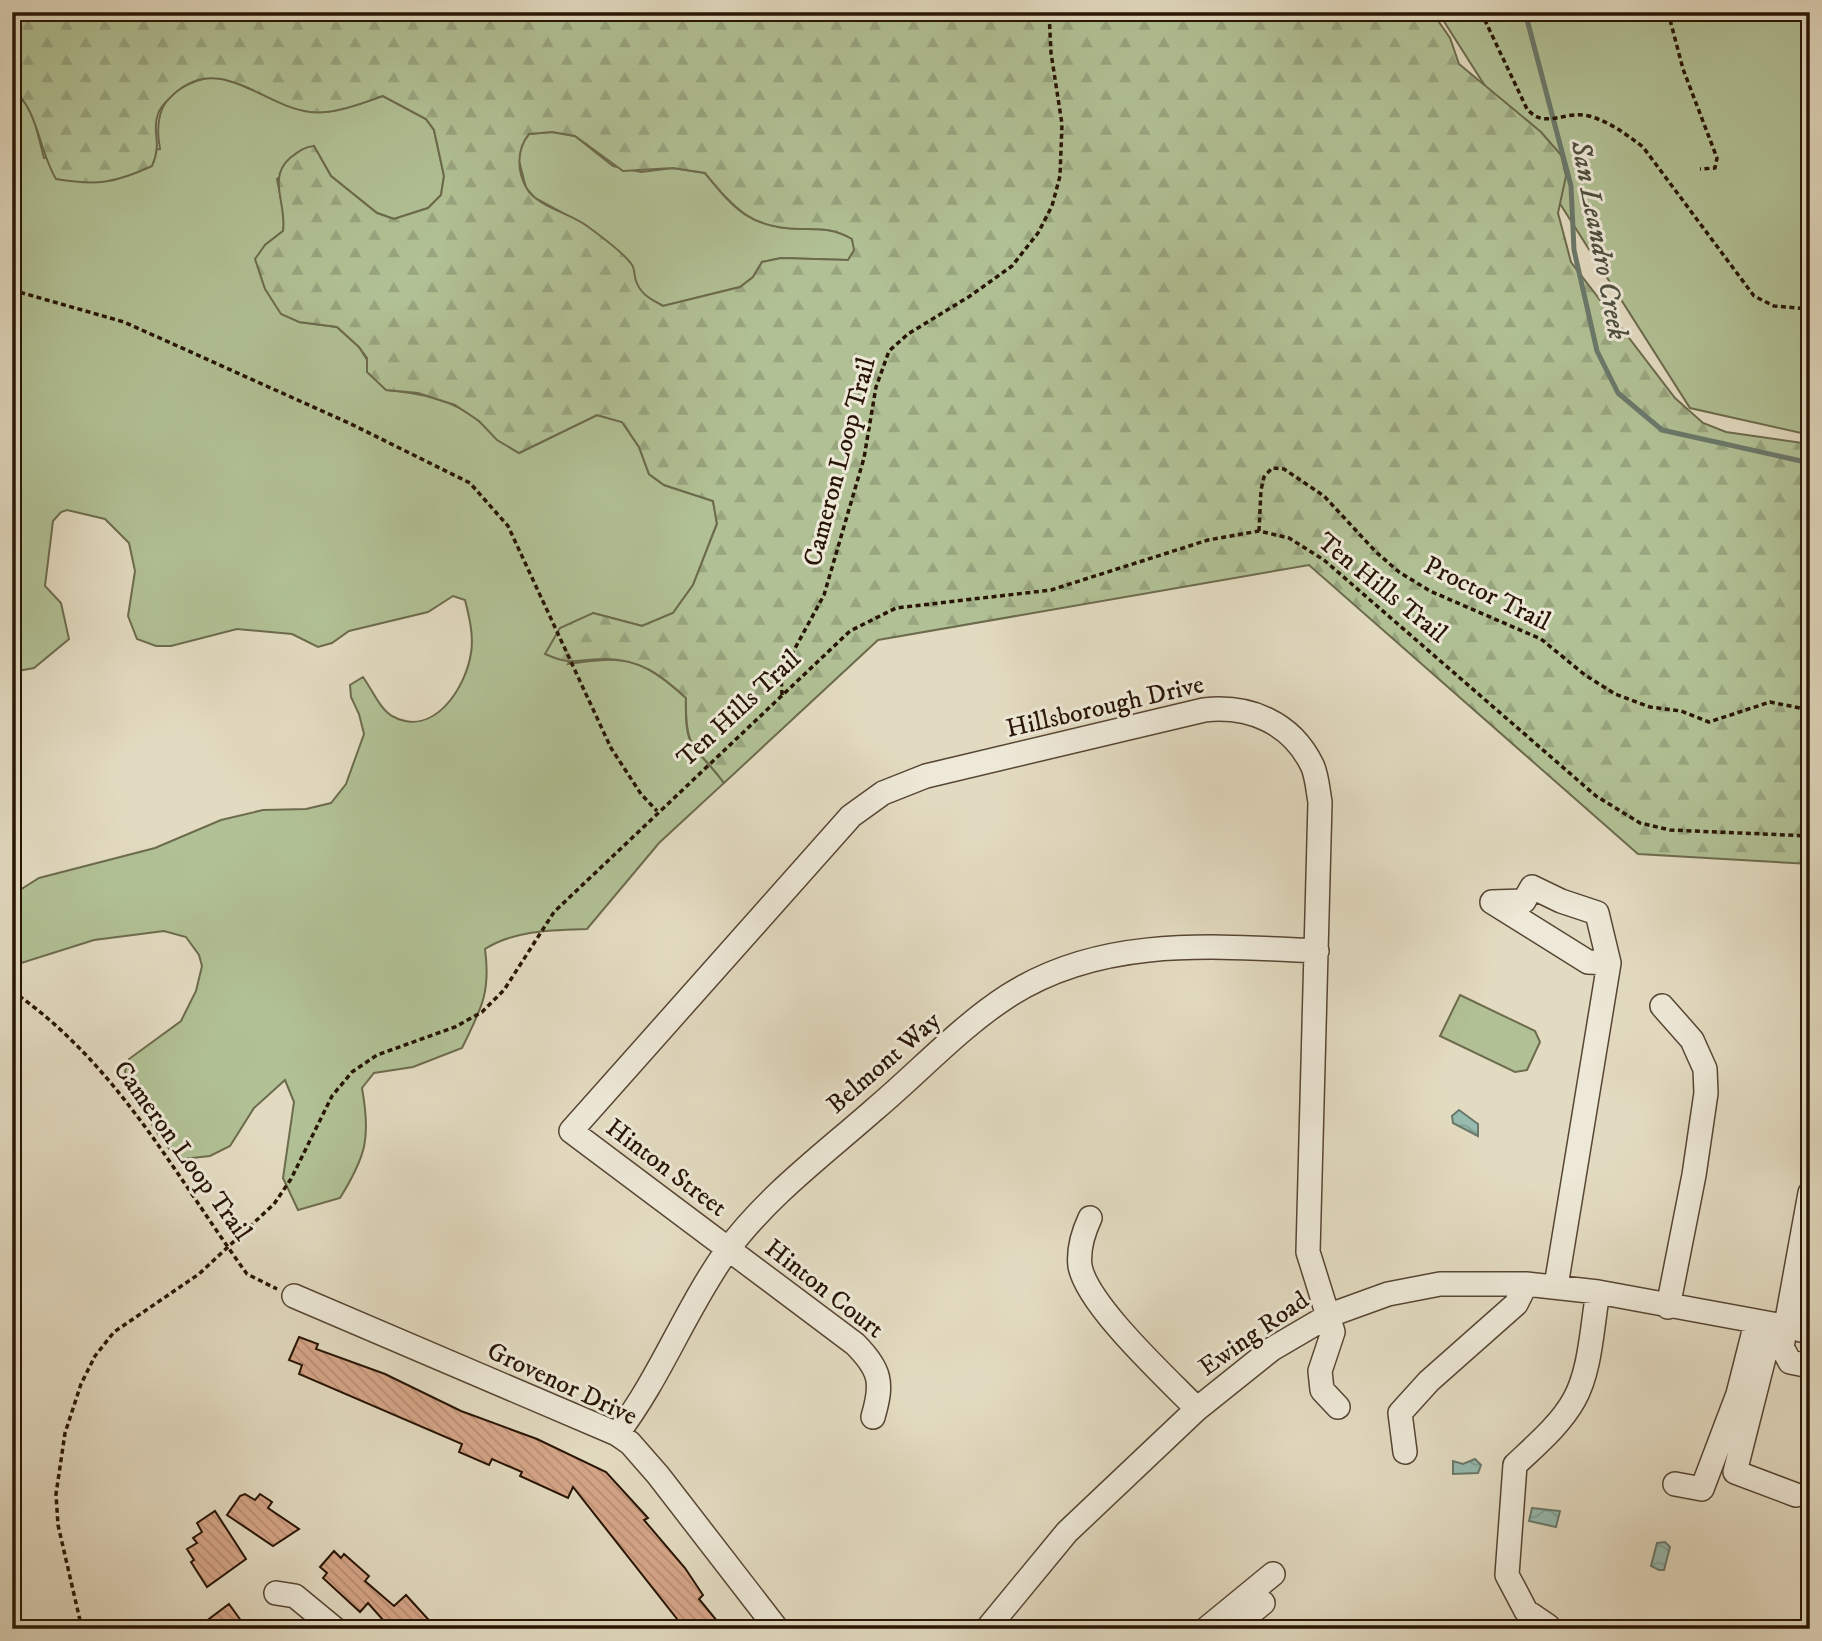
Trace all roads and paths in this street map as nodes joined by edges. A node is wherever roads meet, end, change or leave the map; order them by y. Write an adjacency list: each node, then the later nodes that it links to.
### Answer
1 (1049, 12): 8 (path, Cameron Loop Trail)
2 (1481, 12): 6 (path)
3 (1668, 12): 4 (path)
4 (1700, 169)
5 (12, 290): 10 (path)
6 (1810, 309)
7 (1259, 531): 8 (path, Ten Hills Trail); 9 (path, Proctor Trail); 11 (path, Ten Hills Trail)
8 (782, 696): 10 (path, Ten Hills Trail)
9 (1810, 710)
10 (657, 811): 19 (path, Ten Hills Trail)
11 (1810, 836)
12 (1317, 951): 16 (street, Hillsborough Drive); 20 (street, Belmont Way); 27 (street, Hillsborough Drive)
13 (1609, 963): 13 (street); 23 (street)
14 (12, 991): 19 (path, Cameron Loop Trail)
15 (1662, 1006): 26 (street)
16 (571, 1131): 20 (street, Hinton Street)
17 (1810, 1193): 28 (street)
18 (1090, 1218): 31 (street)
19 (228, 1247): 25 (path, Cameron Loop Trail); 41 (path, Ten Hills Trail)
20 (728, 1250): 32 (street, Hinton Court); 33 (street, Belmont Way)
21 (1526, 1284): 23 (street, Ewing Road); 27 (street, Ewing Road); 34 (street)
22 (1810, 1285): 28 (street)
23 (1556, 1286): 24 (street, Ewing Road)
24 (1598, 1292): 26 (street, Ewing Road); 40 (street)
25 (294, 1296): 33 (street, Grovenor Drive)
26 (1668, 1307): 28 (street, Ewing Road)
27 (1330, 1315): 30 (street); 31 (street, Ewing Road)
28 (1785, 1327): 29 (street); 35 (street); 36 (street)
29 (1810, 1366)
30 (1338, 1407)
31 (1197, 1409): 44 (street, Ewing Road)
32 (873, 1417)
33 (617, 1434): 43 (street, Grovenor Drive)
34 (1405, 1452)
35 (1675, 1484)
36 (1796, 1495)
37 (1273, 1574): 45 (street)
38 (276, 1593): 42 (street)
39 (1263, 1603): 46 (street)
40 (1548, 1626)
41 (82, 1629)
42 (335, 1629)
43 (777, 1629)
44 (987, 1629)
45 (1206, 1629)
46 (1231, 1629)

